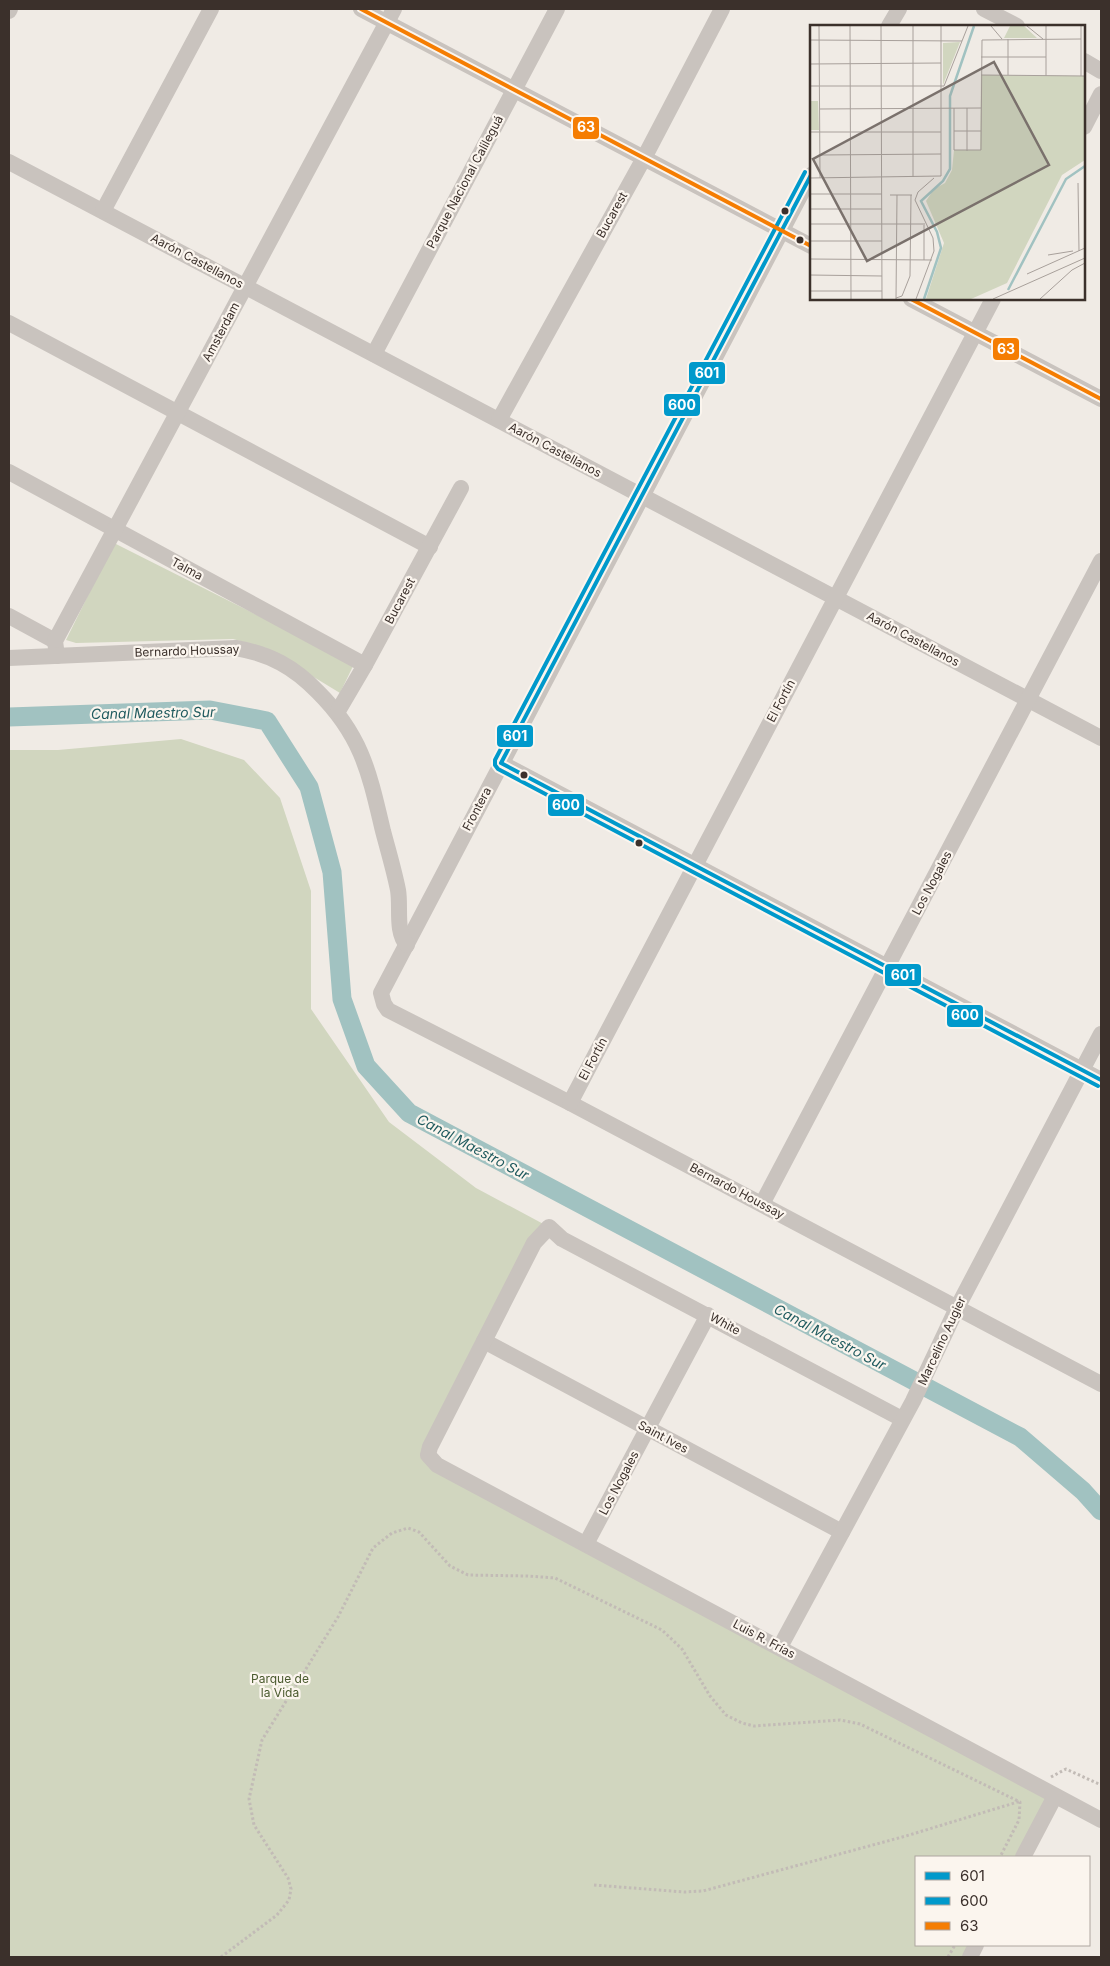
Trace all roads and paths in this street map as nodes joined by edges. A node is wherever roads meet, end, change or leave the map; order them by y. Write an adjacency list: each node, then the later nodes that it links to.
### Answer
1 (211, 9): 18 (street)
2 (362, 9): 7 (street)
3 (557, 9): 12 (street, Parque Nacional Calileguá)
4 (722, 9): 15 (street, Bucarest)
5 (898, 9): 8 (street)
6 (984, 9): 9 (street)
7 (391, 16): 12 (street); 21 (street, Amsterdam)
8 (890, 25)
9 (1015, 25)
10 (1085, 62): 11 (street)
11 (1101, 71)
12 (514, 89): 15 (street); 26 (street, Parque Nacional Calileguá)
13 (1101, 94): 14 (street)
14 (1085, 125)
15 (644, 158): 19 (street); 29 (street, Bucarest)
16 (9, 162): 18 (street, Aarón Castellanos)
17 (810, 176): 19 (street, Frontera)
18 (102, 212): 21 (street, Aarón Castellanos)
19 (782, 230): 20 (street); 32 (street, Frontera)
20 (810, 245)
21 (245, 287): 26 (street, Aarón Castellanos); 28 (street, Amsterdam)
22 (914, 300): 25 (street)
23 (992, 300): 25 (street, El Fortín)
24 (9, 323): 28 (street)
25 (976, 333): 27 (street); 36 (street, El Fortín)
26 (374, 354): 29 (street, Aarón Castellanos)
27 (1101, 399)
28 (178, 413): 33 (street, Amsterdam); 34 (street)
29 (499, 420): 32 (street, Aarón Castellanos)
30 (9, 472): 33 (street, Talma)
31 (461, 488): 34 (street, Bucarest)
32 (642, 496): 36 (street, Aarón Castellanos); 44 (street, Frontera)
33 (115, 530): 38 (street, Amsterdam); 40 (street, Talma)
34 (430, 547): 40 (street, Bucarest)
35 (1101, 561): 41 (street, Los Nogales)
36 (836, 598): 41 (street, Aarón Castellanos); 45 (street, El Fortín)
37 (9, 616): 38 (street)
38 (56, 649): 39 (street, Bernardo Houssay); 42 (street, Bernardo Houssay)
39 (9, 658)
40 (366, 665): 42 (street, Bucarest)
41 (1028, 700): 43 (street, Aarón Castellanos); 47 (street, Los Nogales)
42 (338, 712): 46 (street, Bernardo Houssay)
43 (1101, 738)
44 (502, 763): 45 (street); 46 (street, Frontera)
45 (695, 865): 47 (street); 52 (street, El Fortín)
46 (407, 945): 48 (street, Frontera)
47 (888, 968): 50 (street); 53 (street, Los Nogales)
48 (382, 993): 52 (street, Bernardo Houssay)
49 (1101, 1034): 50 (street, Marcelino Augier)
50 (1082, 1070): 51 (street); 54 (street, Marcelino Augier)
51 (1101, 1080)
52 (570, 1103): 53 (street, Bernardo Houssay)
53 (762, 1204): 54 (street, Bernardo Houssay)
54 (957, 1308): 57 (street, Bernardo Houssay); 58 (street, Marcelino Augier)
55 (708, 1315): 56 (street, White); 58 (street, White); 59 (street, Los Nogales)
56 (484, 1342): 59 (street, Saint Ives); 61 (street, Luis R. Frías)
57 (1101, 1384)
58 (902, 1419): 60 (street, Marcelino Augier)
59 (647, 1428): 60 (street, Saint Ives); 61 (street, Los Nogales)
60 (842, 1532): 62 (street, Marcelino Augier)
61 (586, 1544): 62 (street, Luis R. Frías)
62 (780, 1648): 64 (street, Luis R. Frías)
63 (1101, 1785): 64 (path)
64 (1038, 1787): 65 (street, Luis R. Frías); 66 (path)
65 (1055, 1796): 67 (street, Luis R. Frías); 69 (street)
66 (1020, 1802): 68 (path); 70 (path); 72 (path)
67 (1101, 1820)
68 (1001, 1856)
69 (1024, 1856)
70 (594, 1885)
71 (954, 1946): 73 (path)
72 (220, 1957)
73 (948, 1957)

